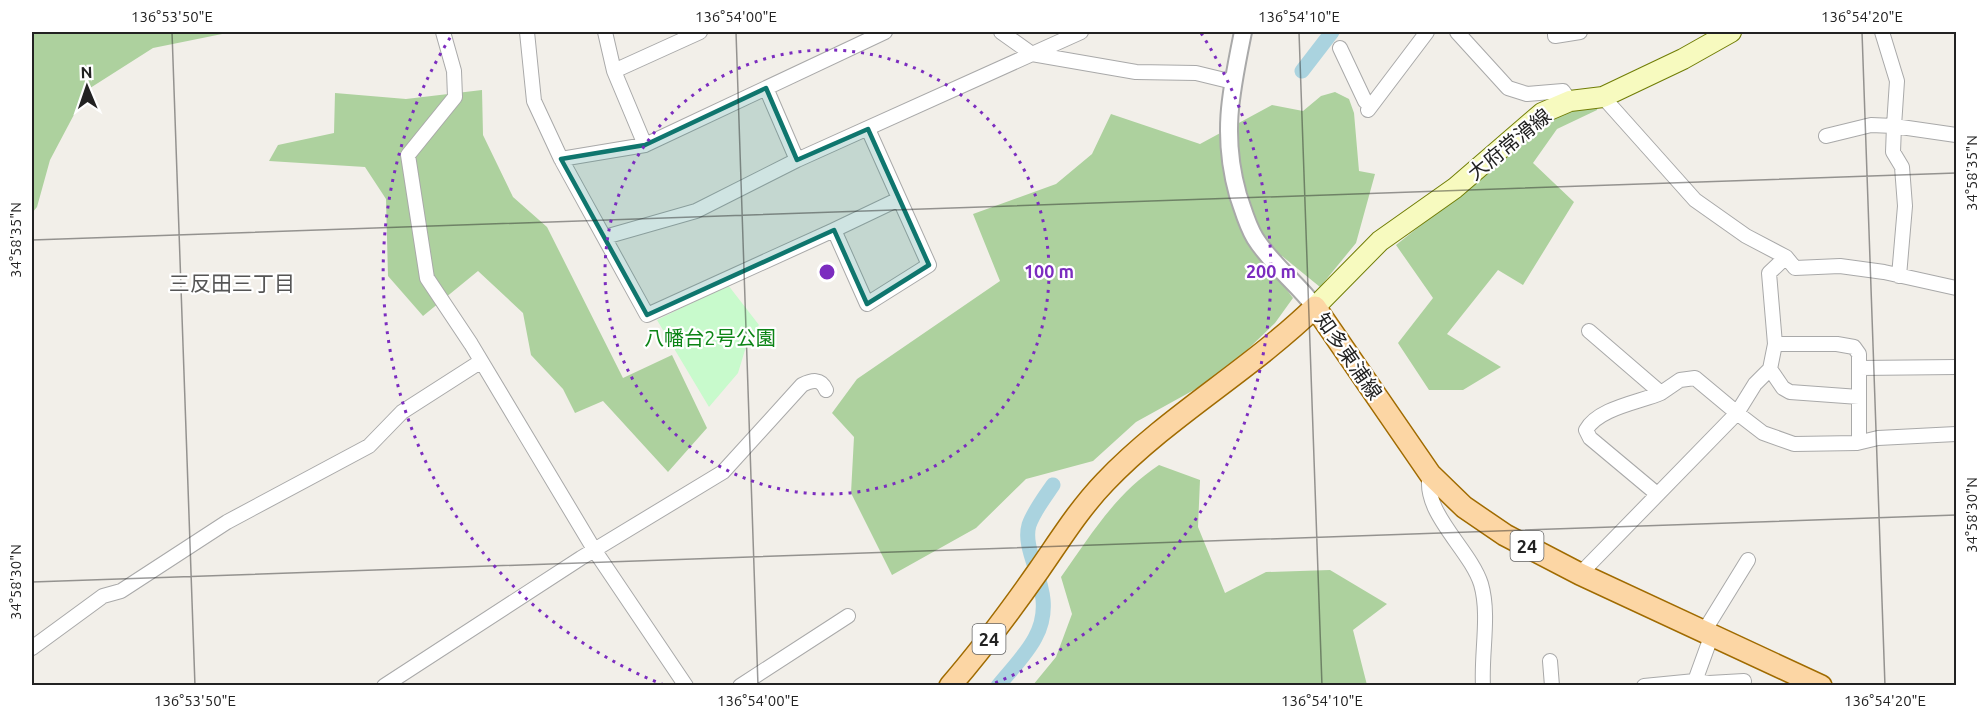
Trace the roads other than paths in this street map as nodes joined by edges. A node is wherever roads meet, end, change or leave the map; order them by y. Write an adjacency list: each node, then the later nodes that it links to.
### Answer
1 (443, 32): 38 (street)
2 (527, 32): 27 (street)
3 (605, 32): 17 (street)
4 (700, 32): 17 (street)
5 (885, 32): 19 (street)
6 (1001, 32): 16 (street)
7 (1082, 32): 16 (street)
8 (1243, 32): 18 (street)
9 (1427, 32): 15 (street)
10 (1457, 32): 21 (street)
11 (1555, 32): 12 (street)
12 (1580, 32)
13 (1731, 32): 20 (main road, 大府常滑線)
14 (1882, 32): 22 (street)
15 (1341, 48)
16 (1032, 54): 18 (street); 23 (street)
17 (614, 71): 26 (street)
18 (1233, 82): 35 (street)
19 (766, 88): 26 (street); 28 (street)
20 (1603, 97): 21 (main road, 大府常滑線); 32 (street)
21 (1570, 101): 35 (main road, 大府常滑線)
22 (1894, 126): 24 (street); 25 (street); 33 (street)
23 (868, 129): 28 (street); 29 (street)
24 (1956, 135)
25 (1826, 136)
26 (645, 145): 27 (street)
27 (561, 159): 31 (street)
28 (797, 159): 31 (street)
29 (899, 199): 30 (street); 30 (street)
30 (834, 230): 31 (street)
31 (604, 237)
32 (1786, 257): 33 (street); 37 (street)
33 (1899, 276): 34 (street)
34 (1956, 288)
35 (1315, 307): 48 (main road, 知多東浦線 / 24); 61 (main road, 知多東浦線 / 24)
36 (1589, 331): 43 (street)
37 (1775, 344): 40 (street); 41 (street)
38 (480, 362): 50 (street); 55 (street)
39 (1956, 367): 40 (street)
40 (1859, 368): 44 (street)
41 (1770, 369): 44 (street); 45 (street)
42 (826, 390): 50 (street)
43 (1661, 393): 45 (street); 49 (street)
44 (1859, 397): 47 (street)
45 (1737, 413): 47 (street); 49 (street)
46 (1956, 434): 47 (street)
47 (1859, 442)
48 (1430, 474): 52 (main road, 知多東浦線 / 24); 62 (street)
49 (1657, 494): 52 (street)
50 (595, 551): 58 (street); 59 (street)
51 (1748, 560): 54 (street)
52 (1580, 574): 54 (main road, 知多東浦線 / 24)
53 (848, 616): 60 (street)
54 (1707, 635): 57 (street); 66 (main road, 知多東浦線 / 24)
55 (32, 648)
56 (1550, 662): 63 (street)
57 (1695, 681): 64 (street); 65 (street)
58 (384, 686)
59 (686, 686)
60 (740, 686)
61 (950, 686)
62 (1483, 686)
63 (1552, 686)
64 (1644, 686)
65 (1743, 686)
66 (1821, 686)

